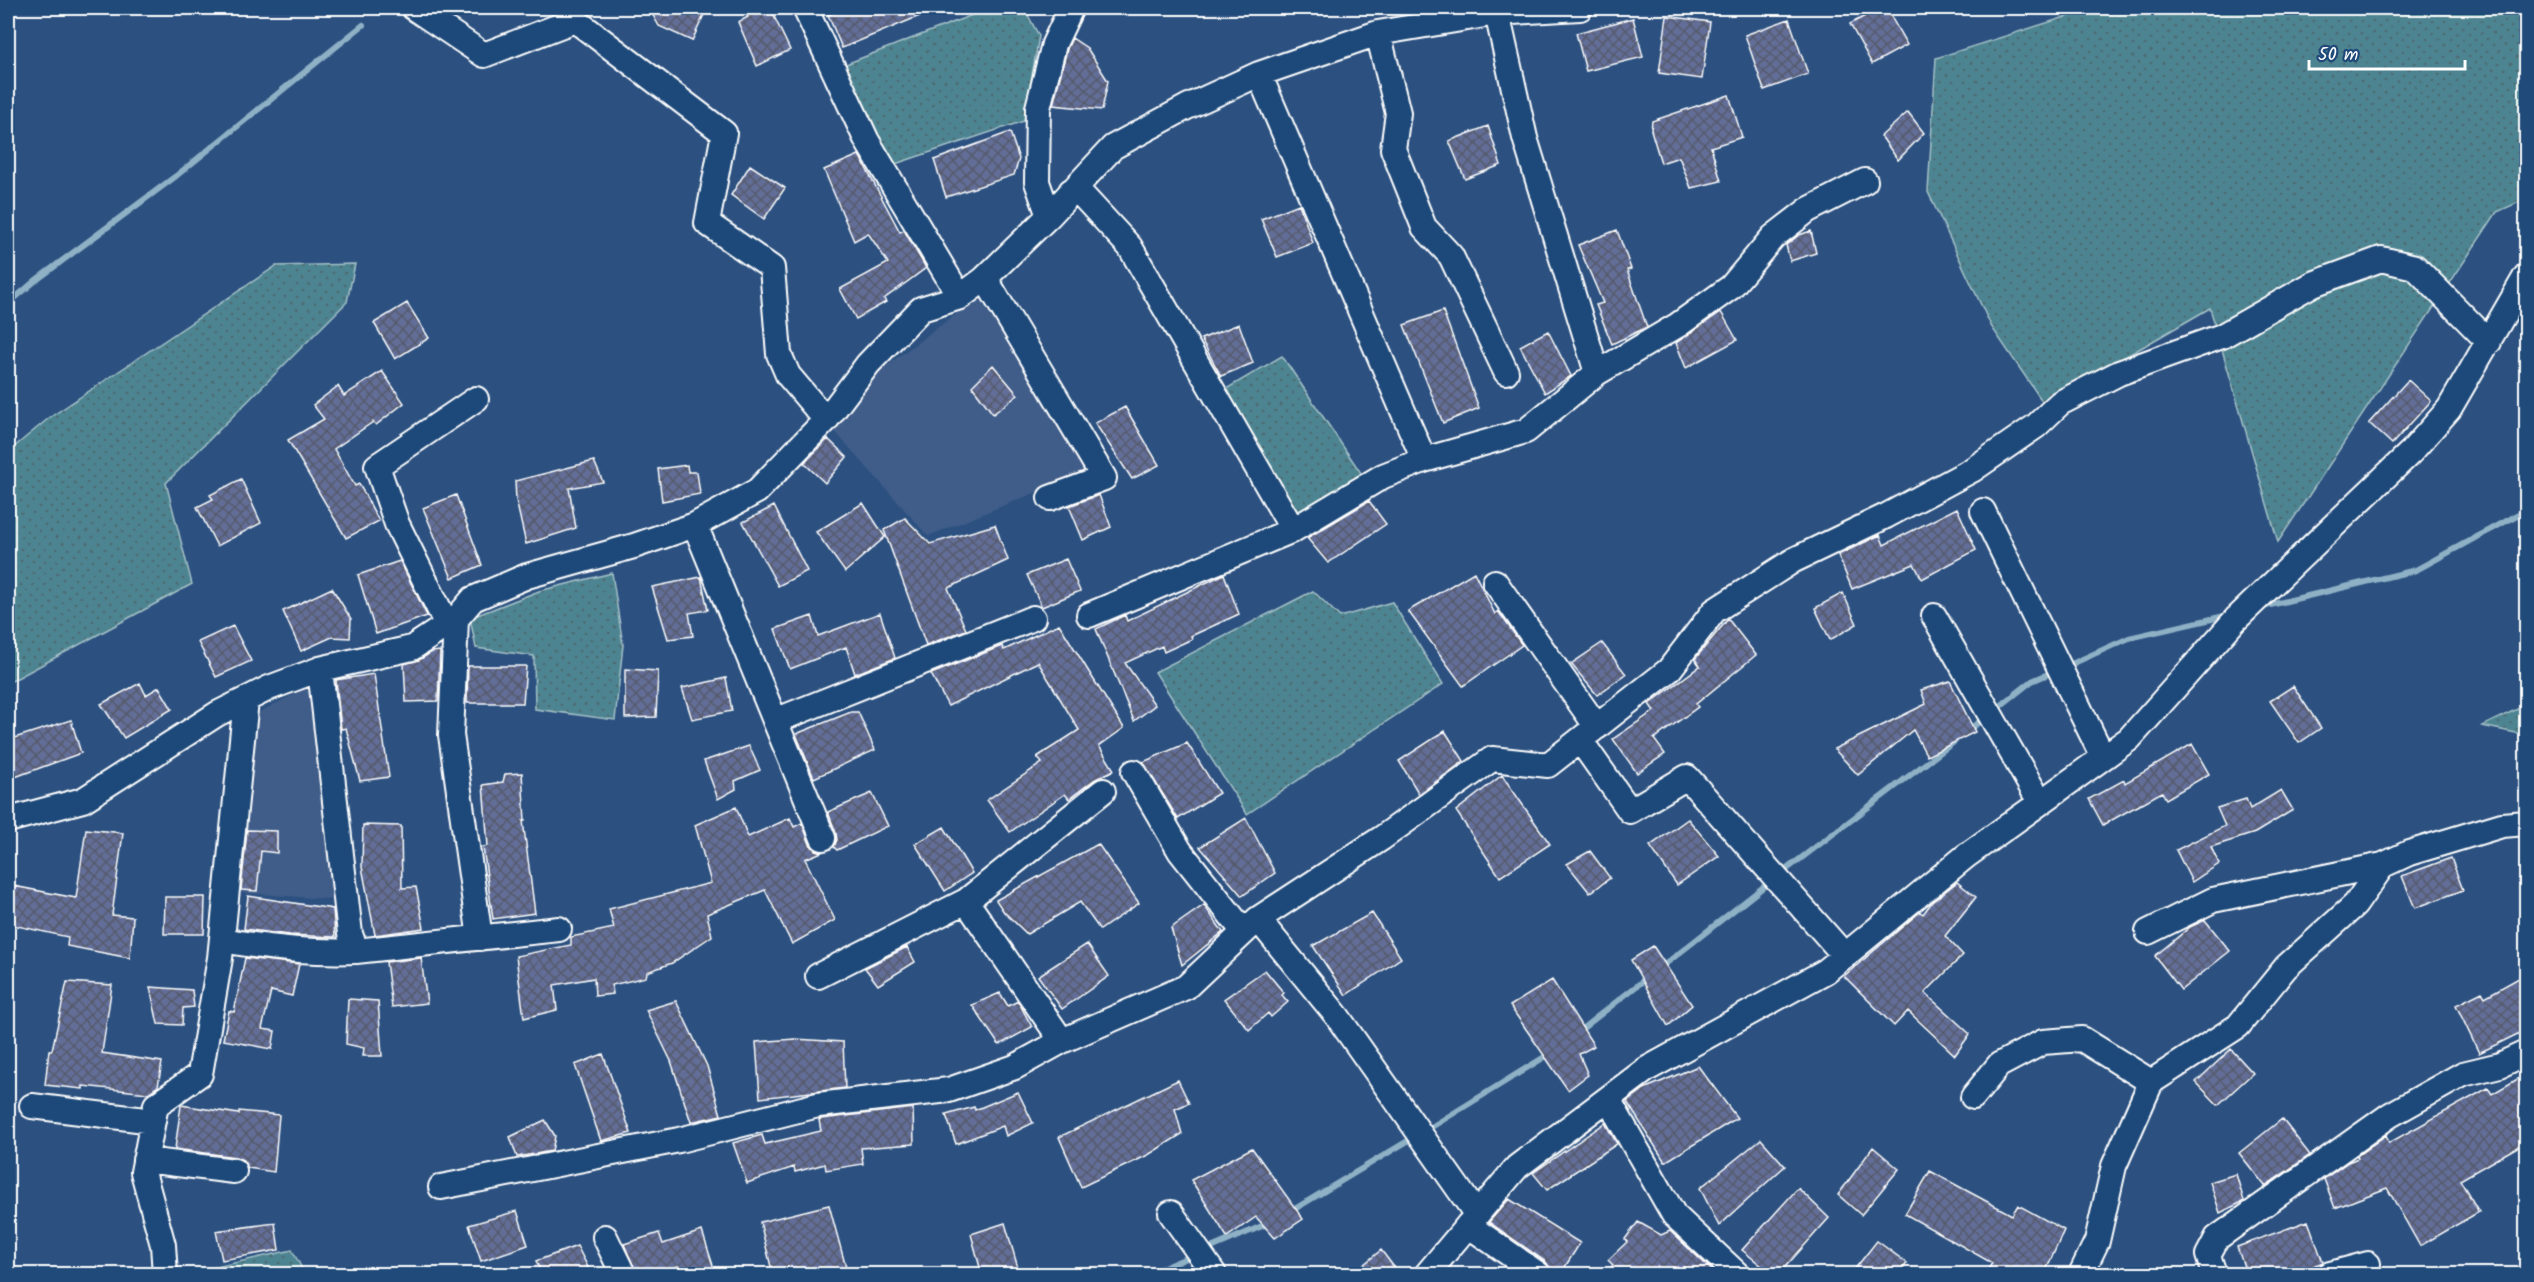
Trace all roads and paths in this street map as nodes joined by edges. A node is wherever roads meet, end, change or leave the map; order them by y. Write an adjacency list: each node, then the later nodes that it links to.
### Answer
1 (414, 8): 18 (street)
2 (1071, 8): 10 (street)
3 (1580, 8): 5 (street)
4 (814, 11): 13 (street)
5 (1497, 14): 6 (street); 16 (street)
6 (1378, 33): 7 (street); 15 (street)
7 (1259, 74): 9 (street); 19 (street)
8 (1865, 181): 16 (street)
9 (1071, 191): 10 (street); 23 (street)
10 (1049, 216): 12 (street)
11 (2526, 276): 14 (street)
12 (985, 278): 13 (street); 20 (street)
13 (960, 297): 18 (street)
14 (2488, 342): 32 (street); 33 (street)
15 (1506, 372)
16 (1597, 373): 19 (street)
17 (476, 399): 28 (street)
18 (826, 420): 22 (street)
19 (1424, 460): 23 (street)
20 (1050, 498)
21 (1983, 511): 33 (street)
22 (695, 525): 28 (street); 31 (street)
23 (1293, 530): 25 (street)
24 (1495, 582): 32 (street)
25 (1089, 615)
26 (1934, 616): 36 (street)
27 (1033, 618): 31 (street)
28 (452, 622): 29 (street); 45 (street)
29 (320, 669): 30 (street); 47 (street)
30 (246, 700): 37 (street); 46 (street)
31 (775, 721): 39 (street)
32 (1588, 734): 42 (street); 48 (street)
33 (2103, 757): 36 (street)
34 (1134, 771): 42 (street)
35 (1103, 791): 41 (street)
36 (2040, 802): 48 (street)
37 (8, 820)
38 (2526, 823): 40 (street)
39 (823, 838)
40 (2383, 865): 44 (street); 52 (street)
41 (966, 902): 49 (street); 50 (street)
42 (1251, 926): 50 (street); 61 (street)
43 (559, 929): 45 (street)
44 (2148, 932)
45 (480, 938): 47 (street)
46 (222, 940): 47 (street); 56 (street)
47 (356, 951)
48 (1845, 956): 54 (street)
49 (818, 976)
50 (1062, 1041): 59 (street)
51 (2526, 1053): 71 (street)
52 (2151, 1082): 53 (street); 70 (street)
53 (1973, 1097)
54 (1608, 1099): 61 (street); 69 (street)
55 (32, 1106): 56 (street)
56 (153, 1121): 57 (street)
57 (145, 1160): 58 (street); 64 (street)
58 (234, 1171)
59 (441, 1187)
60 (1171, 1213): 66 (street)
61 (1473, 1220): 67 (street); 68 (street)
62 (604, 1238): 65 (street)
63 (2368, 1264): 72 (street)
64 (165, 1275)
65 (623, 1275)
66 (1214, 1275)
67 (1427, 1275)
68 (1538, 1275)
69 (1737, 1275)
70 (2081, 1275)
71 (2214, 1275)
72 (2330, 1275)

